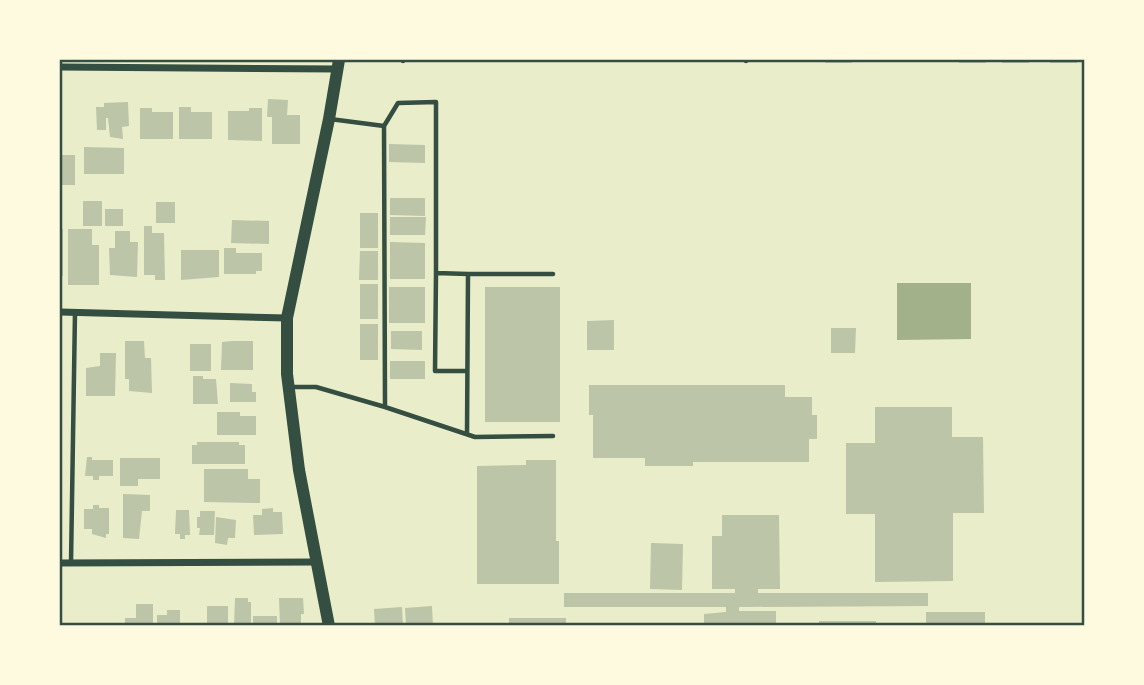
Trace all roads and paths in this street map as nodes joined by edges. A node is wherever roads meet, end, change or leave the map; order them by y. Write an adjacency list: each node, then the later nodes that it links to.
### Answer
1 (339, 64): 2 (street); 3 (street)
2 (60, 67)
3 (329, 119): 4 (lane); 10 (street)
4 (384, 126): 5 (lane); 13 (lane)
5 (436, 273): 6 (lane); 11 (lane)
6 (468, 274): 7 (lane); 11 (lane)
7 (553, 274)
8 (75, 311): 9 (street); 10 (street); 18 (lane)
9 (60, 312)
10 (287, 318): 12 (street)
11 (467, 371): 14 (lane)
12 (289, 387): 13 (lane); 16 (street)
13 (385, 407): 14 (lane)
14 (467, 434): 15 (lane)
15 (553, 436)
16 (318, 562): 18 (street); 19 (street)
17 (60, 563): 18 (street)
18 (71, 563)
19 (329, 625)

